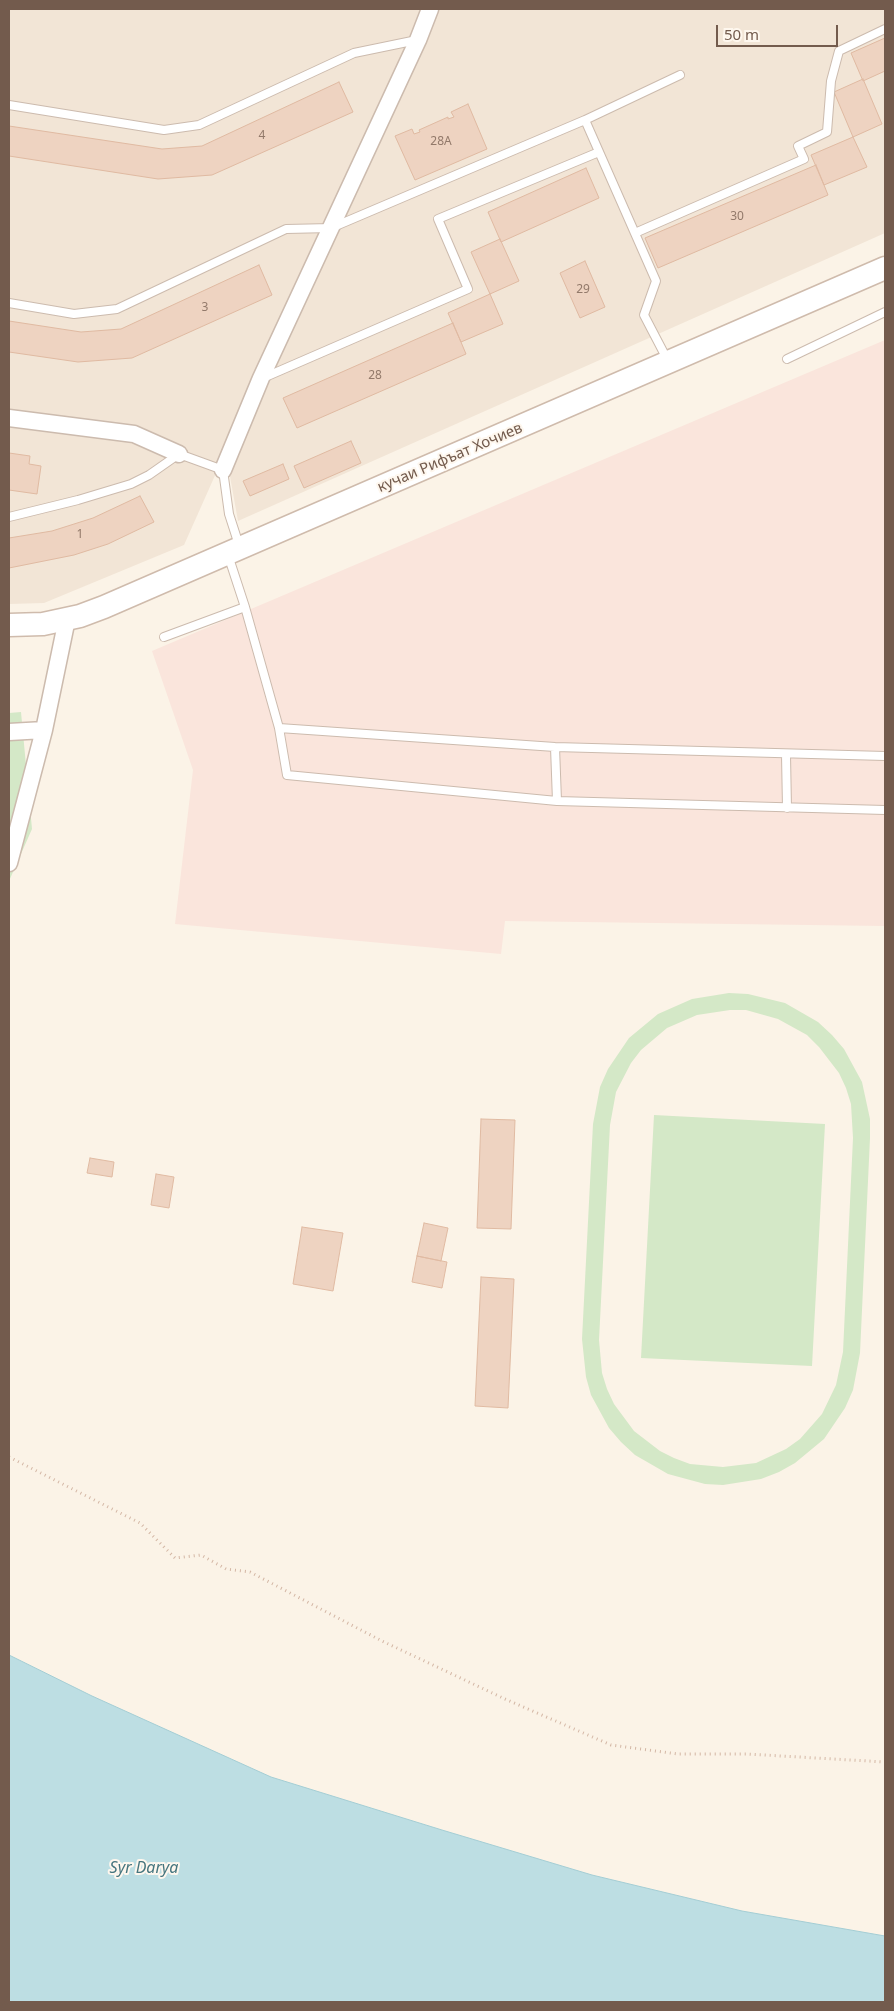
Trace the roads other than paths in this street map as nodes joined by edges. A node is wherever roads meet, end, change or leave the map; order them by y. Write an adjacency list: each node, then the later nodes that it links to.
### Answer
1 (430, 9): 3 (street)
2 (885, 29): 9 (lane)
3 (418, 40): 5 (lane); 8 (street)
4 (680, 75): 6 (lane)
5 (9, 105)
6 (585, 120): 7 (lane); 8 (lane)
7 (599, 152): 9 (lane); 15 (lane)
8 (331, 228): 11 (lane); 15 (street)
9 (635, 233): 14 (lane)
10 (885, 268): 14 (main road, кучаи Рифъат Хочиев)
11 (9, 303)
12 (885, 312): 13 (lane)
13 (787, 359)
14 (668, 363): 20 (main road, кучаи Рифъат Хочиев)
15 (261, 378): 18 (street)
16 (9, 418): 17 (street)
17 (179, 454): 18 (lane); 19 (lane)
18 (223, 470): 20 (lane)
19 (9, 517)
20 (234, 551): 21 (lane); 22 (main road, кучаи Рифъат Хочиев)
21 (245, 607): 24 (lane); 25 (lane)
22 (67, 619): 23 (main road, кучаи Рифъат Хочиев); 26 (street)
23 (9, 625)
24 (164, 637)
25 (279, 728): 28 (lane); 31 (lane)
26 (44, 730): 27 (street); 34 (street)
27 (9, 732)
28 (555, 748): 29 (lane); 31 (lane)
29 (786, 754): 30 (lane); 32 (lane)
30 (885, 756)
31 (557, 801): 32 (lane)
32 (787, 808): 33 (lane)
33 (885, 810)
34 (9, 863)

